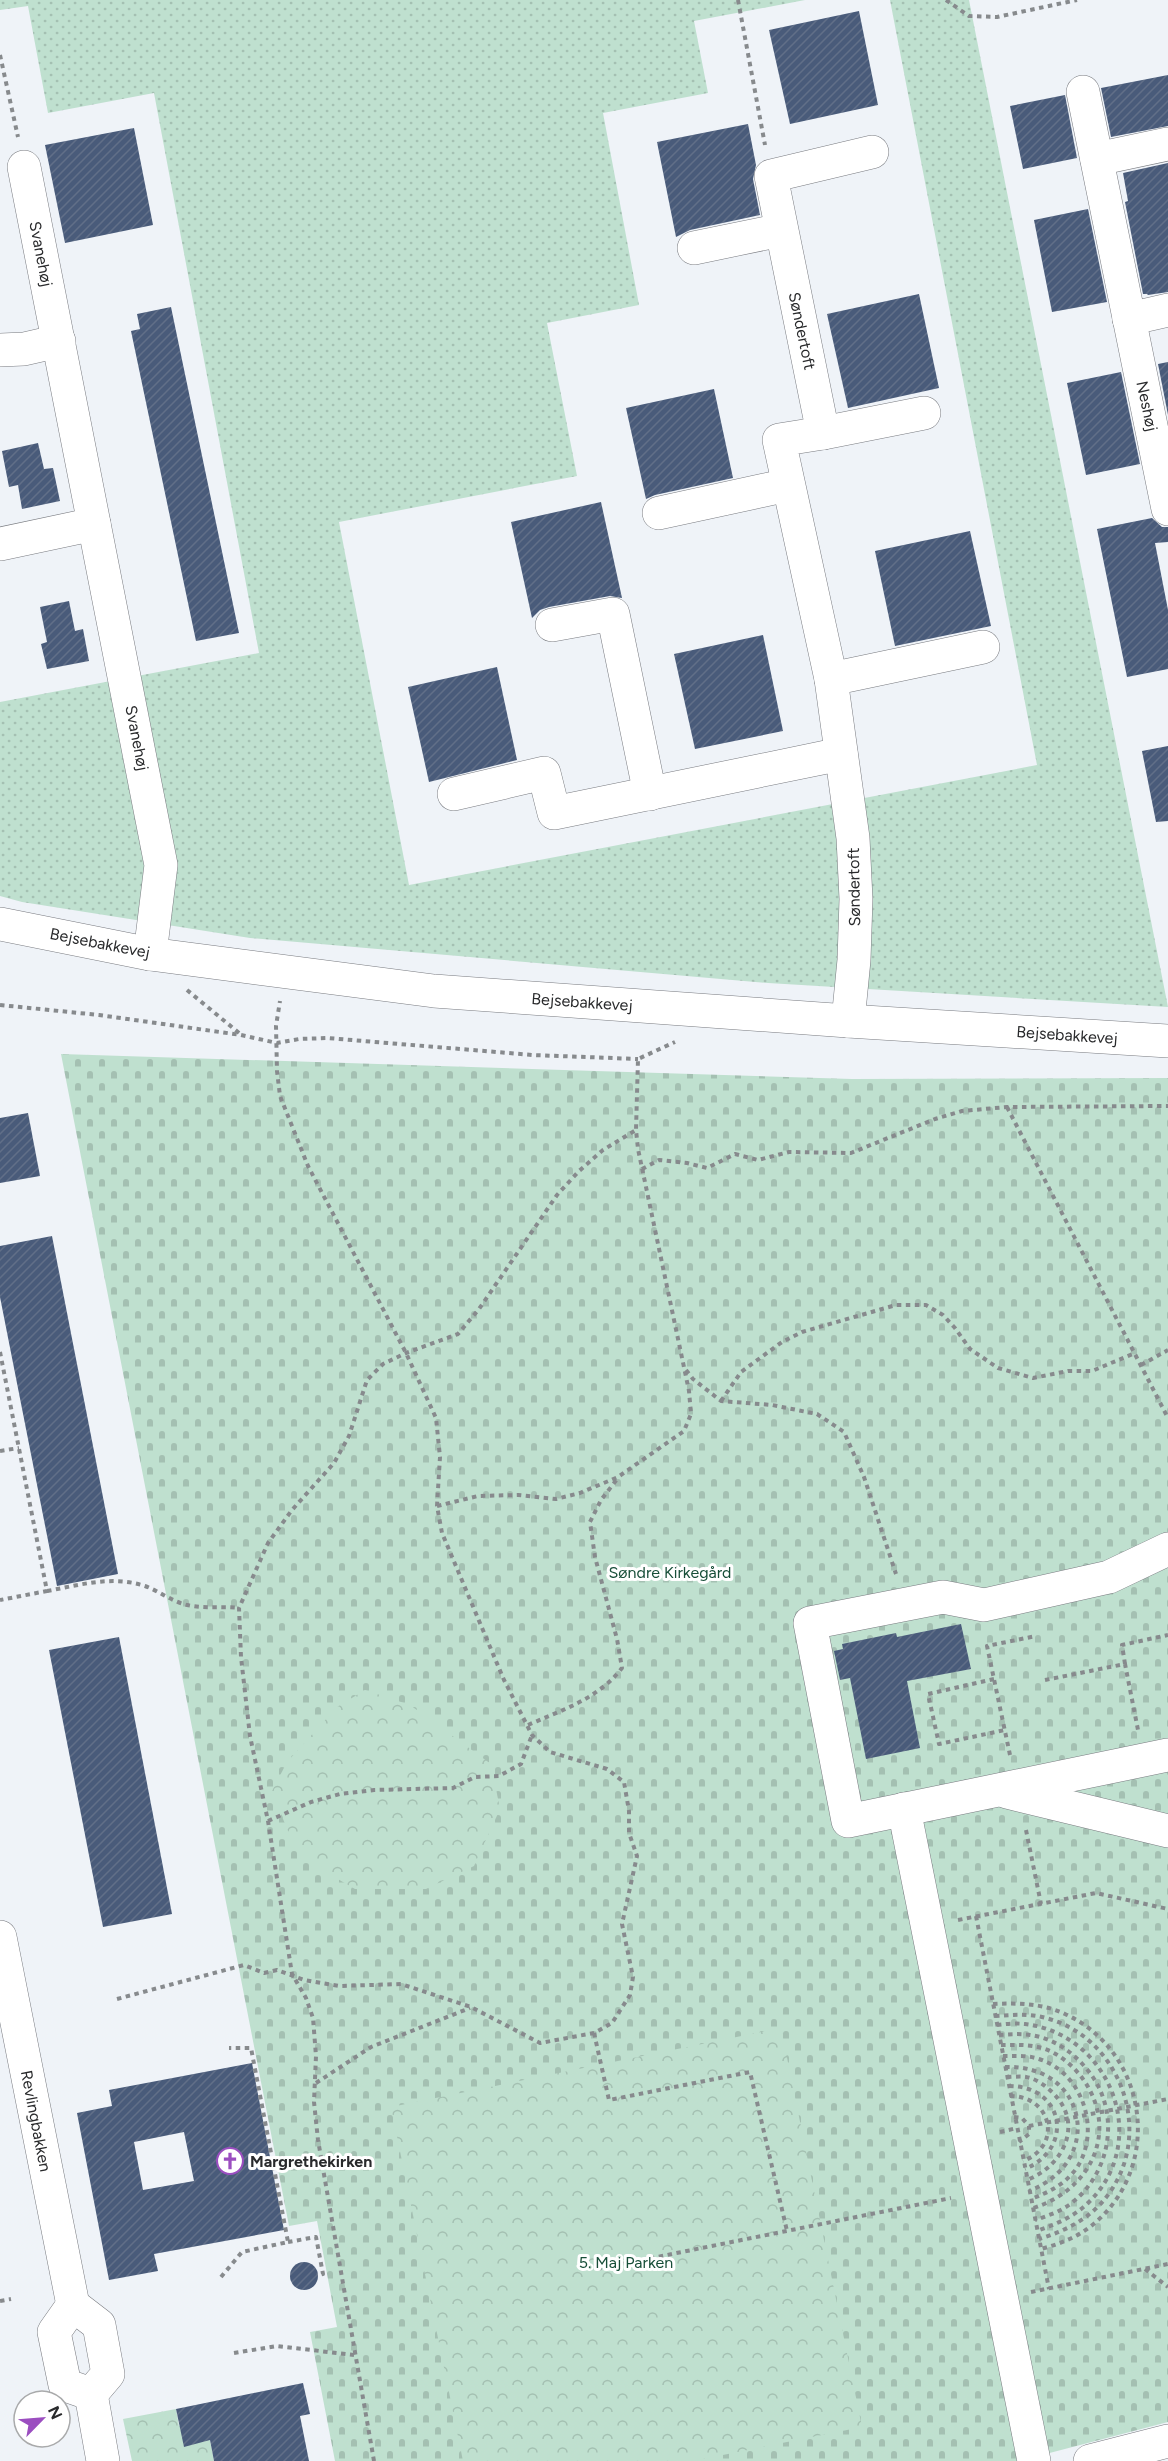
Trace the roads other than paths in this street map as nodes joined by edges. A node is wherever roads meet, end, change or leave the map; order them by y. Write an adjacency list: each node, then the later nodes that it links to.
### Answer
1 (1083, 92): 4 (street, Neshøj)
2 (1168, 144): 4 (street)
3 (872, 152): 6 (street, Søndertoft)
4 (1097, 159): 9 (street, Neshøj)
5 (24, 167): 10 (street, Svanehøj)
6 (781, 230): 7 (street); 13 (street, Søndertoft)
7 (694, 248)
8 (1168, 310): 9 (street)
9 (1129, 319): 15 (street, Neshøj)
10 (59, 341): 11 (street); 17 (street, Svanehøj)
11 (0, 350)
12 (924, 412): 13 (street, Søndertoft)
13 (823, 433): 14 (street, Søndertoft)
14 (788, 485): 16 (street); 21 (street, Søndertoft)
15 (1167, 499)
16 (659, 513)
17 (94, 524): 18 (street); 26 (street, Svanehøj)
18 (0, 544)
19 (552, 625): 24 (street)
20 (983, 647): 21 (street)
21 (831, 679): 22 (street, Søndertoft)
22 (841, 754): 24 (street); 27 (street, Søndertoft)
23 (454, 794): 24 (street)
24 (650, 794)
25 (0, 924): 26 (street, Bejsebakkevej)
26 (150, 954): 27 (street, Bejsebakkevej)
27 (848, 1021): 28 (street, Bejsebakkevej)
28 (1168, 1041)
29 (1168, 1549): 32 (street)
30 (1156, 1758): 31 (street)
31 (1018, 1793): 32 (street); 33 (street)
32 (904, 1809): 39 (street)
33 (1168, 1832)
34 (0, 1937): 35 (street, Revlingbakken)
35 (73, 2305): 36 (street); 36 (street)
36 (91, 2394): 38 (street)
37 (1168, 2441): 40 (street)
38 (103, 2461)
39 (1034, 2461)
40 (1090, 2461)

